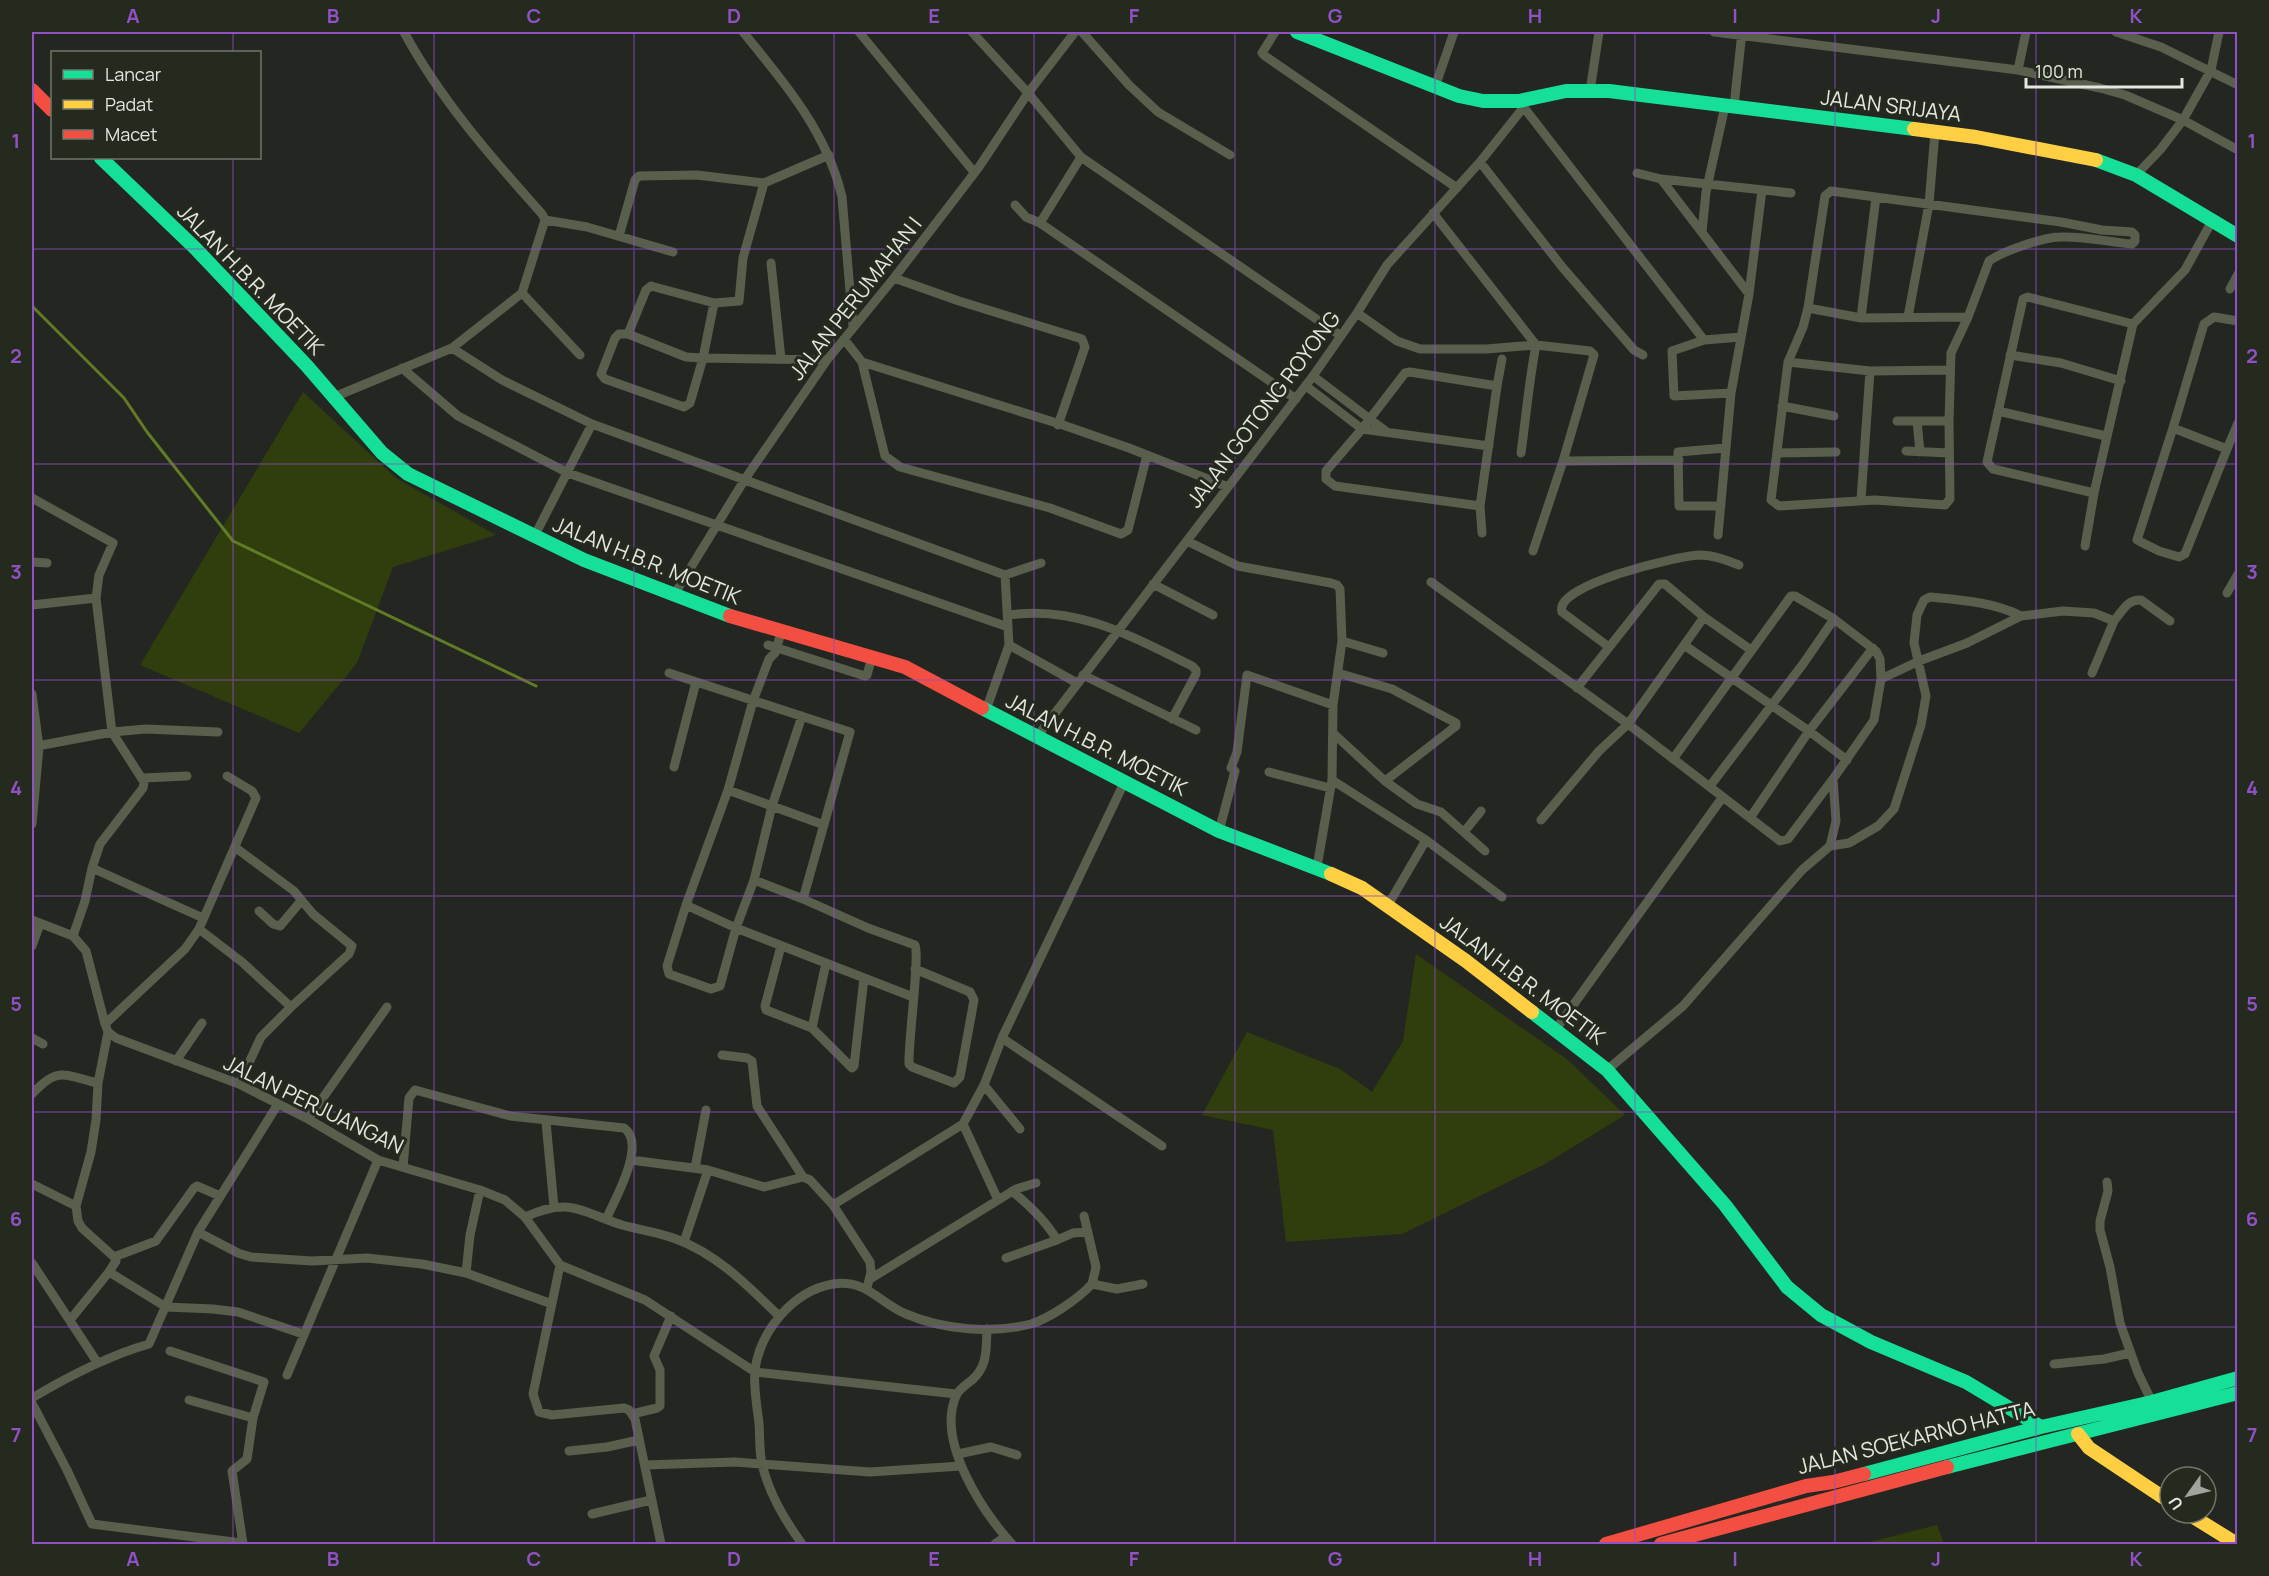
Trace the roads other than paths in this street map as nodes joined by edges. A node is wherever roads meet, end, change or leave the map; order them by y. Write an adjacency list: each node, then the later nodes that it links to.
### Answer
1 (404, 32): 47 (street)
2 (743, 32): 29 (street)
3 (859, 32): 34 (street)
4 (972, 32): 22 (street)
5 (1075, 32): 22 (street, JALAN PERUMAHAN I)
6 (1082, 32): 30 (street)
7 (1275, 32): 40 (street)
8 (1297, 32): 19 (main road, JALAN SRIJAYA)
9 (1454, 32): 19 (street)
10 (1599, 32): 21 (street)
11 (1714, 32): 15 (street)
12 (2026, 32): 16 (street)
13 (2116, 32): 17 (street)
14 (2219, 32): 17 (street)
15 (1742, 33): 16 (street); 24 (street)
16 (2018, 70): 26 (street)
17 (2211, 70): 18 (street); 26 (street)
18 (2238, 85)
19 (1435, 87): 23 (main road, JALAN SRIJAYA)
20 (32, 90): 25 (main road)
21 (1590, 91): 23 (main road, JALAN SRIJAYA); 24 (main road, JALAN SRIJAYA)
22 (1028, 93): 31 (street); 34 (street, JALAN PERUMAHAN I)
23 (1521, 105): 33 (street, JALAN GOTONG ROYONG); 75 (street)
24 (1730, 106): 27 (main road, JALAN SRIJAYA); 39 (street)
25 (51, 109)
26 (2183, 120): 28 (street); 36 (street)
27 (1935, 132): 36 (main road, JALAN SRIJAYA); 44 (street)
28 (2238, 150)
29 (829, 155): 38 (street); 70 (street)
30 (1230, 155)
31 (1081, 158): 50 (street); 72 (street)
32 (102, 159): 95 (main road, JALAN H.B.R. MOETIK)
33 (1480, 162): 40 (street, JALAN GOTONG ROYONG); 79 (street)
34 (974, 172): 58 (street, JALAN PERUMAHAN I)
35 (1637, 173): 37 (street)
36 (2136, 175): 48 (main road, JALAN SRIJAYA)
37 (1660, 179): 39 (street); 51 (street)
38 (764, 183): 52 (street); 62 (street)
39 (1710, 183): 41 (street); 51 (street)
40 (1457, 188): 46 (street, JALAN GOTONG ROYONG)
41 (1762, 190): 42 (street); 61 (street)
42 (1791, 193)
43 (1876, 197): 44 (street); 63 (street); 67 (street)
44 (1929, 204): 49 (street); 65 (street)
45 (1015, 205): 50 (street)
46 (1433, 213): 64 (street, JALAN GOTONG ROYONG); 76 (street)
47 (545, 220): 52 (street); 60 (street)
48 (2212, 221): 54 (main road, JALAN SRIJAYA); 69 (street)
49 (2061, 222): 53 (street); 53 (street)
50 (1040, 223): 96 (street)
51 (1702, 232): 61 (street)
52 (619, 236): 55 (street)
53 (2059, 236): 66 (street)
54 (2238, 237)
55 (673, 252)
56 (771, 263): 82 (street)
57 (2238, 274): 59 (street)
58 (894, 278): 70 (street, JALAN PERUMAHAN I); 106 (street)
59 (2230, 289)
60 (522, 293): 77 (street); 78 (street)
61 (1749, 294): 73 (street)
62 (714, 303): 71 (street); 81 (street)
63 (1808, 308): 67 (street); 86 (street)
64 (1357, 313): 72 (street, JALAN GOTONG ROYONG); 76 (street)
65 (1908, 316): 66 (street); 67 (street)
66 (1968, 317): 88 (street)
67 (1861, 318)
68 (2238, 321): 107 (street)
69 (2133, 324): 80 (street); 91 (street)
70 (853, 326): 74 (street, JALAN PERUMAHAN I)
71 (628, 334): 81 (street); 81 (street)
72 (1341, 336): 90 (street, JALAN GOTONG ROYONG)
73 (1741, 338): 75 (street); 94 (street)
74 (844, 339): 84 (street, JALAN PERUMAHAN I); 85 (street)
75 (1704, 340): 94 (street)
76 (1536, 345): 117 (street); 122 (street)
77 (452, 348): 87 (street); 105 (street)
78 (580, 355)
79 (1643, 355)
80 (2010, 355): 91 (street); 98 (street)
81 (703, 358): 82 (street)
82 (781, 359): 84 (street)
83 (1502, 359): 93 (street)
84 (827, 360): 124 (street, JALAN PERUMAHAN I)
85 (862, 362): 106 (street); 120 (street)
86 (1788, 362): 89 (street); 97 (street)
87 (402, 368): 95 (street); 123 (street)
88 (1950, 370): 89 (street); 103 (street)
89 (1870, 371): 128 (street)
90 (1313, 376): 92 (street, JALAN GOTONG ROYONG); 100 (street)
91 (2121, 381): 110 (street)
92 (1306, 386): 96 (street, JALAN GOTONG ROYONG); 108 (street)
93 (1497, 386): 100 (street); 111 (street)
94 (1731, 393): 112 (street)
95 (334, 397): 134 (main road, JALAN H.B.R. MOETIK)
96 (1296, 399): 125 (street, JALAN GOTONG ROYONG)
97 (1782, 406): 99 (street); 118 (street)
98 (1998, 411): 110 (street); 126 (street)
99 (1834, 416)
100 (1368, 418): 108 (street); 109 (street)
101 (1898, 421): 102 (street)
102 (1917, 421): 103 (street); 116 (street)
103 (1949, 421): 119 (street)
104 (2238, 423): 113 (street)
105 (592, 424): 123 (street); 124 (street)
106 (1058, 425): 120 (street)
107 (2173, 428): 113 (street); 113 (street)
108 (1362, 429): 109 (street); 129 (street)
109 (1389, 434): 111 (street)
110 (2106, 436): 126 (street)
111 (1489, 447): 129 (street)
112 (1726, 448): 121 (street); 130 (street)
113 (2227, 448)
114 (1906, 450): 116 (street)
115 (1836, 452): 118 (street)
116 (1920, 452): 119 (street)
117 (1521, 453)
118 (1777, 453): 128 (street)
119 (1949, 453): 128 (street)
120 (1147, 454): 125 (street)
121 (1679, 460): 122 (street); 130 (street)
122 (1563, 461): 137 (street)
123 (568, 473): 131 (street); 134 (street)
124 (745, 478): 131 (street, JALAN PERUMAHAN I); 143 (street)
125 (1228, 487): 135 (street, JALAN GOTONG ROYONG)
126 (2094, 493): 136 (street)
127 (32, 498): 148 (street)
128 (1861, 500)
129 (1480, 506): 132 (street)
130 (1721, 506): 133 (street)
131 (718, 524): 147 (street, JALAN PERUMAHAN I); 157 (street)
132 (1482, 533)
133 (1718, 535)
134 (534, 537): 147 (main road, JALAN H.B.R. MOETIK)
135 (1186, 541): 145 (street, JALAN GOTONG ROYONG); 160 (street)
136 (2085, 546)
137 (1533, 551)
138 (32, 562): 139 (street)
139 (47, 563)
140 (1041, 563): 143 (street)
141 (1739, 565): 164 (street)
142 (2238, 574): 146 (street)
143 (1005, 575): 150 (street)
144 (1431, 582): 177 (street)
145 (1153, 584): 151 (street); 158 (street, JALAN GOTONG ROYONG)
146 (2227, 593)
147 (674, 595): 159 (main road, JALAN H.B.R. MOETIK)
148 (96, 598): 149 (street); 188 (street)
149 (32, 605)
150 (1008, 615): 157 (street); 158 (street)
151 (1213, 615)
152 (1704, 616): 162 (street); 164 (street); 166 (street)
153 (2021, 616): 155 (street); 169 (street); 169 (street)
154 (1834, 619): 165 (street); 166 (street); 181 (street)
155 (2114, 621): 156 (street); 172 (street)
156 (2170, 621)
157 (1008, 627): 161 (street)
158 (1118, 630): 174 (street, JALAN GOTONG ROYONG); 184 (street)
159 (777, 632): 163 (street); 168 (main road, JALAN H.B.R. MOETIK)
160 (1342, 641): 167 (street); 171 (street)
161 (1009, 645): 174 (street); 182 (street)
162 (1684, 645): 173 (street); 185 (street)
163 (772, 646): 168 (street); 179 (street)
164 (1609, 647): 177 (street)
165 (1873, 648): 175 (street); 187 (street)
166 (1751, 650): 173 (street)
167 (1383, 653)
168 (872, 657): 182 (main road, JALAN H.B.R. MOETIK)
169 (1919, 662): 175 (street); 216 (street)
170 (669, 673): 176 (street)
171 (1338, 673): 180 (street); 201 (street)
172 (2092, 673)
173 (1731, 677): 181 (street); 193 (street)
174 (1080, 679): 184 (street); 191 (street, JALAN GOTONG ROYONG)
175 (1881, 679): 194 (street)
176 (696, 682): 179 (street); 195 (street)
177 (1577, 688): 185 (street)
178 (32, 694): 192 (street)
179 (753, 701): 183 (street); 205 (street)
180 (1333, 705): 190 (street); 213 (street)
181 (1771, 705): 187 (street); 204 (street)
182 (986, 710): 191 (main road, JALAN H.B.R. MOETIK)
183 (802, 716): 207 (street); 212 (street)
184 (1172, 718): 186 (street)
185 (1628, 724): 193 (street); 210 (street)
186 (1196, 730)
187 (1809, 731): 194 (street); 209 (street)
188 (112, 732): 189 (street); 192 (street); 199 (street)
189 (218, 732)
190 (1334, 734): 201 (street); 203 (street)
191 (1036, 738): 202 (main road, JALAN H.B.R. MOETIK)
192 (35, 747): 211 (street)
193 (1673, 759): 204 (street)
194 (1847, 760): 200 (street)
195 (674, 766)
196 (1269, 772): 203 (street)
197 (187, 776): 199 (street)
198 (227, 776): 217 (street)
199 (143, 778): 220 (street)
200 (1833, 779): 209 (street); 216 (street)
201 (1385, 781): 214 (street)
202 (1125, 783): 213 (main road, JALAN H.B.R. MOETIK); 246 (street)
203 (1331, 784): 215 (street); 219 (street)
204 (1710, 786): 206 (street)
205 (728, 790): 207 (street); 225 (street)
206 (1722, 798): 209 (street); 244 (street)
207 (772, 806): 212 (street); 221 (street)
208 (1481, 812): 214 (street)
209 (1750, 818)
210 (1541, 820)
211 (32, 824)
212 (824, 825): 223 (street)
213 (1219, 831): 219 (main road, JALAN H.B.R. MOETIK)
214 (1464, 832): 218 (street)
215 (1426, 840): 222 (street); 226 (street)
216 (1830, 846): 250 (street)
217 (236, 848): 224 (street); 228 (street)
218 (1485, 851)
219 (1317, 867): 226 (main road, JALAN H.B.R. MOETIK)
220 (92, 868): 228 (street); 232 (street)
221 (754, 880): 223 (street); 231 (street)
222 (1502, 897)
223 (804, 899): 236 (street)
224 (301, 902): 227 (street); 239 (street)
225 (686, 905): 231 (street); 231 (street)
226 (1388, 905): 244 (main road, JALAN H.B.R. MOETIK)
227 (259, 911)
228 (203, 918): 230 (street)
229 (36, 922): 232 (street); 234 (street)
230 (199, 928): 239 (street); 242 (street)
231 (736, 928): 233 (street)
232 (73, 936): 242 (street)
233 (781, 945): 235 (street); 243 (street)
234 (32, 946)
235 (825, 963): 237 (street); 243 (street)
236 (915, 969): 238 (street); 238 (street)
237 (864, 978): 238 (street); 243 (street)
238 (913, 997)
239 (291, 1006): 252 (street)
240 (387, 1007): 257 (street)
241 (202, 1023): 249 (street)
242 (107, 1028): 249 (street, JALAN PERJUANGAN); 251 (street)
243 (812, 1028)
244 (1556, 1029): 250 (main road, JALAN H.B.R. MOETIK)
245 (32, 1038): 247 (street)
246 (1002, 1038): 253 (street); 261 (street)
247 (43, 1044)
248 (722, 1055): 267 (street)
249 (176, 1061): 252 (street, JALAN PERJUANGAN)
250 (1607, 1070): 316 (main road, JALAN H.B.R. MOETIK)
251 (98, 1083): 254 (street); 276 (street)
252 (239, 1084): 255 (street, JALAN PERJUANGAN)
253 (984, 1085): 259 (street); 260 (street)
254 (32, 1094)
255 (278, 1104): 257 (street, JALAN PERJUANGAN); 273 (street)
256 (706, 1110): 265 (street)
257 (308, 1119): 262 (street, JALAN PERJUANGAN)
258 (546, 1122): 263 (street); 264 (street); 277 (street)
259 (963, 1124): 274 (street); 275 (street)
260 (1020, 1129)
261 (1162, 1146)
262 (378, 1160): 264 (street, JALAN PERJUANGAN); 287 (street)
263 (631, 1160): 265 (street); 280 (street)
264 (403, 1167): 271 (street, JALAN PERJUANGAN)
265 (694, 1168): 266 (street)
266 (708, 1170): 267 (street); 284 (street)
267 (803, 1177): 275 (street)
268 (2108, 1182): 303 (street)
269 (1036, 1183): 272 (street)
270 (32, 1184): 276 (street)
271 (480, 1190): 279 (street, JALAN PERJUANGAN); 291 (street)
272 (1012, 1191): 274 (street); 283 (street)
273 (220, 1196): 281 (street); 285 (street)
274 (998, 1200): 292 (street)
275 (833, 1204): 292 (street)
276 (76, 1206): 285 (street)
277 (554, 1207): 279 (street); 280 (street)
278 (1084, 1216): 282 (street)
279 (525, 1217): 289 (street, JALAN PERJUANGAN)
280 (606, 1219): 284 (street)
281 (198, 1232): 287 (street); 296 (street)
282 (1088, 1232): 283 (street); 293 (street)
283 (1057, 1240): 286 (street)
284 (684, 1242): 298 (street)
285 (114, 1257): 290 (street)
286 (1006, 1258)
287 (334, 1260): 291 (street); 301 (street)
288 (32, 1263): 299 (street)
289 (560, 1265): 295 (street); 297 (street)
290 (109, 1272): 296 (street); 299 (street)
291 (466, 1273): 295 (street)
292 (869, 1283): 298 (street); 300 (street)
293 (1092, 1284): 294 (street); 300 (street)
294 (1143, 1284)
295 (552, 1304): 314 (street)
296 (166, 1307): 301 (street); 304 (street)
297 (671, 1316): 306 (street); 314 (street)
298 (779, 1316): 306 (street)
299 (70, 1320): 304 (street)
300 (987, 1329): 310 (street)
301 (303, 1334): 307 (street)
302 (170, 1351): 315 (street)
303 (2130, 1353): 305 (street); 313 (street)
304 (97, 1362): 311 (street)
305 (2054, 1364)
306 (755, 1372): 310 (street); 322 (street)
307 (287, 1375)
308 (2238, 1378): 313 (main road, JALAN SOEKARNO HATTA)
309 (2238, 1393): 317 (main road, JALAN SOEKARNO HATTA)
310 (956, 1394): 320 (street)
311 (32, 1400): 330 (street)
312 (189, 1400): 315 (street)
313 (2152, 1402): 316 (main road, JALAN SOEKARNO HATTA)
314 (632, 1414): 318 (street)
315 (253, 1418): 330 (street)
316 (2041, 1427): 334 (main road, JALAN SOEKARNO HATTA)
317 (2078, 1434): 325 (main road); 335 (main road, JALAN SOEKARNO HATTA)
318 (639, 1440): 319 (street); 323 (street)
319 (569, 1451)
320 (958, 1454): 321 (street); 324 (street)
321 (1017, 1455)
322 (762, 1463): 323 (street); 324 (street); 332 (street)
323 (645, 1465): 326 (street)
324 (961, 1466): 329 (street)
325 (2158, 1494)
326 (651, 1500): 327 (street); 331 (street)
327 (592, 1514)
328 (2206, 1525): 336 (main road)
329 (1009, 1541): 333 (street)
330 (242, 1544)
331 (661, 1545)
332 (802, 1545)
333 (995, 1545)
334 (1606, 1545)
335 (1661, 1545)
336 (2237, 1545)

